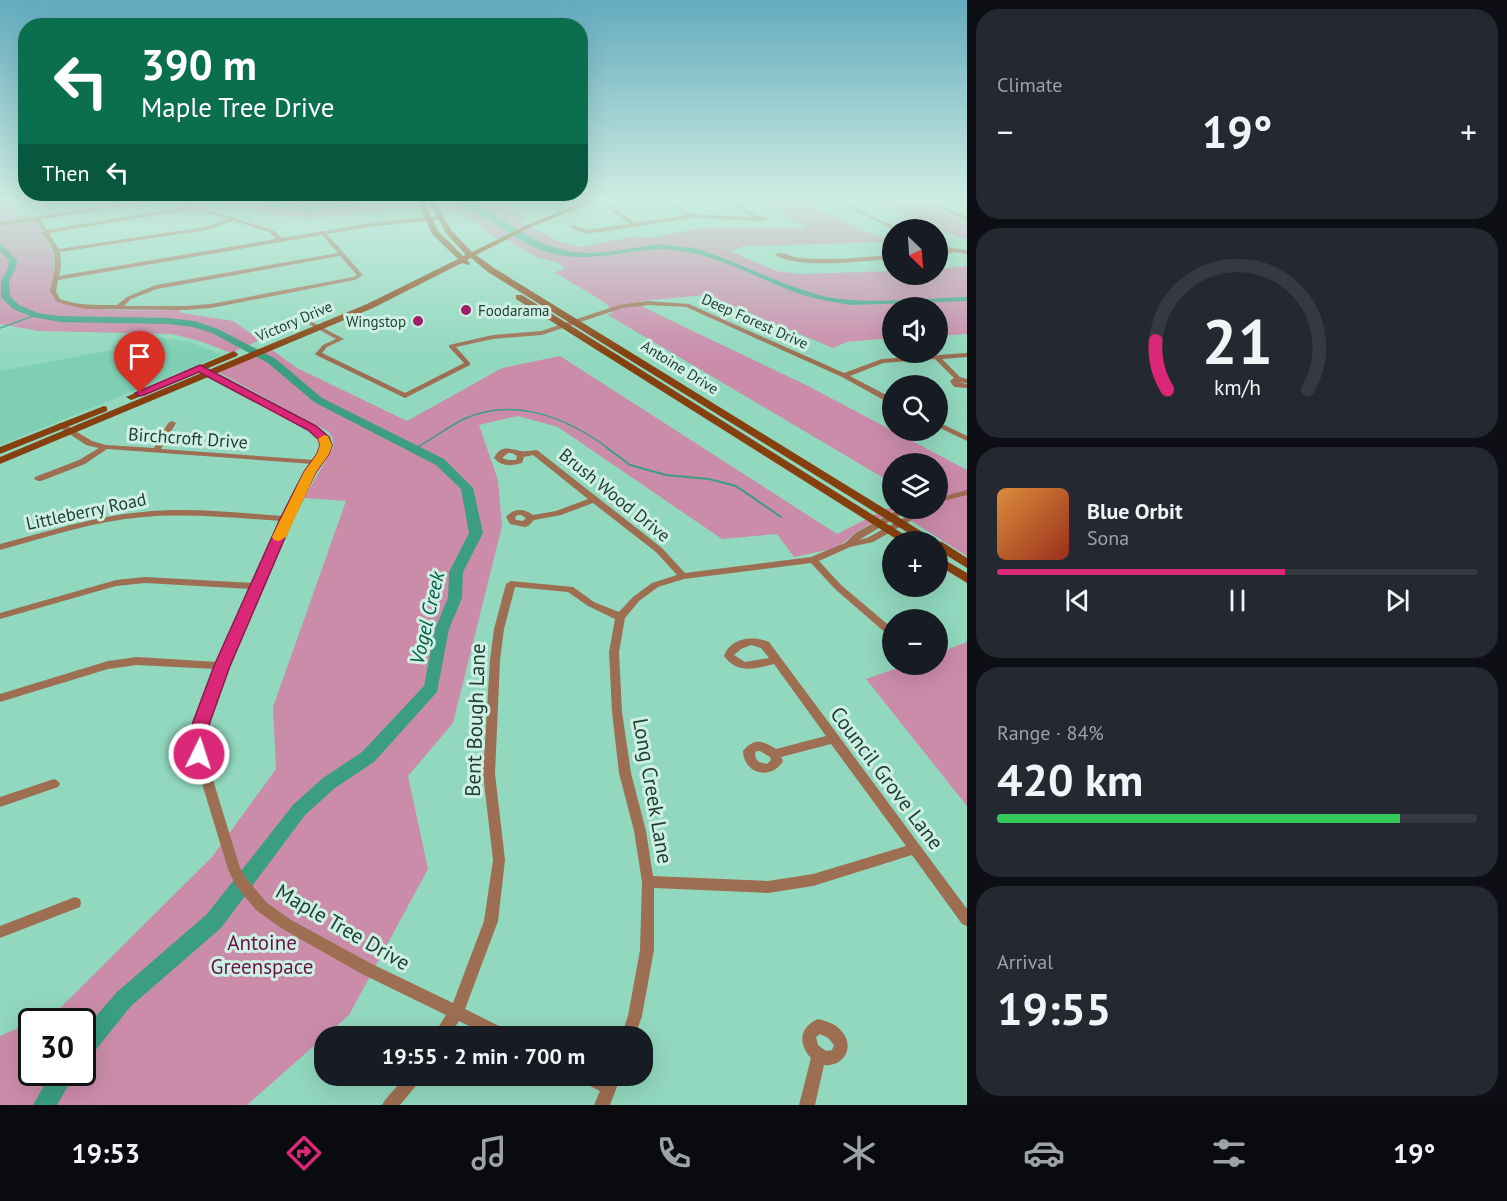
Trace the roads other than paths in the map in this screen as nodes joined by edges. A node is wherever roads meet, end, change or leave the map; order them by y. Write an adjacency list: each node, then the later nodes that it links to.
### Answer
1 (57, 251): 11 (street)
2 (212, 252): 11 (street)
3 (339, 252): 7 (street)
4 (459, 252): 8 (main road, Antoine Drive)
5 (461, 252): 8 (main road, Antoine Drive)
6 (470, 252): 8 (main road, Victory Drive)
7 (341, 254): 15 (street); 15 (street)
8 (463, 255): 12 (main road, Victory Drive); 13 (main road, Victory Drive); 14 (main road, Antoine Drive)
9 (882, 257): 10 (street)
10 (796, 260)
11 (57, 278): 15 (street)
12 (404, 282): 13 (main road); 17 (main road, Victory Drive)
13 (414, 284): 17 (main road, Victory Drive)
14 (524, 296): 16 (main road, Antoine Drive); 18 (main road, Antoine Drive)
15 (119, 307)
16 (576, 322): 18 (street, Deep Forest Drive); 24 (main road, Antoine Drive); 27 (street, Deep Forest Drive)
17 (314, 325): 18 (street, Deep Forest Drive); 19 (main road, Victory Drive); 19 (main road, Victory Drive)
18 (565, 326): 26 (main road, Antoine Drive)
19 (245, 354): 25 (main road, Victory Drive)
20 (967, 356): 21 (street)
21 (948, 357)
22 (882, 361): 27 (street)
23 (943, 363): 28 (street)
24 (650, 368): 26 (main road); 32 (main road, Antoine Drive)
25 (204, 371): 35 (main road, Victory Drive); 43 (street, Maple Tree Drive)
26 (638, 372): 34 (main road, Antoine Drive)
27 (844, 376): 31 (street, Deep Forest Drive)
28 (958, 379): 29 (street); 30 (street)
29 (967, 381)
30 (967, 386)
31 (882, 396)
32 (736, 421): 34 (main road); 44 (main road, Antoine Drive)
33 (172, 423): 40 (street)
34 (725, 426): 45 (main road, Antoine Drive)
35 (67, 428): 38 (street, Birchcroft Drive); 39 (main road, Victory Drive); 42 (main road, Victory Drive)
36 (948, 430): 37 (street)
37 (967, 440)
38 (106, 447): 40 (street, Birchcroft Drive); 46 (street)
39 (0, 451)
40 (156, 451): 43 (street, Birchcroft Drive)
41 (521, 454): 49 (street, Brush Wood Drive)
42 (0, 461)
43 (317, 462): 51 (street, Maple Tree Drive)
44 (811, 467): 45 (main road); 54 (main road, Antoine Drive)
45 (800, 472): 54 (main road, Antoine Drive)
46 (38, 479)
47 (967, 492): 48 (street)
48 (948, 497)
49 (595, 499): 50 (street); 62 (street, Brush Wood Drive)
50 (531, 518)
51 (287, 519): 57 (street, Littleberry Road); 64 (street, Maple Tree Drive)
52 (897, 519): 54 (street)
53 (904, 519): 54 (street)
54 (892, 524): 55 (main road, Antoine Drive); 56 (main road, Antoine Drive); 59 (street)
55 (899, 531)
56 (908, 531)
57 (0, 547)
58 (948, 552): 60 (main road)
59 (813, 560): 62 (street); 67 (street)
60 (967, 564)
61 (948, 567): 63 (main road)
62 (683, 576): 66 (street)
63 (967, 579)
64 (257, 586): 65 (street); 69 (street, Maple Tree Drive)
65 (0, 616)
66 (620, 618): 76 (street, Long Creek Lane); 80 (street, Bent Bough Lane)
67 (882, 624)
68 (776, 660): 71 (street, Council Grove Lane)
69 (222, 666): 70 (street); 80 (street, Maple Tree Drive)
70 (0, 698)
71 (833, 739): 72 (street); 75 (street, Council Grove Lane)
72 (776, 754)
73 (54, 784): 74 (street)
74 (0, 802)
75 (915, 849): 76 (street); 78 (street, Council Grove Lane)
76 (648, 882): 83 (street, Long Creek Lane)
77 (75, 903): 79 (street)
78 (967, 920)
79 (0, 932)
80 (456, 1013): 81 (street, Bent Bough Lane); 82 (street, Maple Tree Drive)
81 (448, 1026)
82 (483, 1026)
83 (632, 1026)
84 (819, 1056): 89 (street)
85 (407, 1086): 87 (street)
86 (610, 1086): 88 (street)
87 (390, 1105)
88 (602, 1105)
89 (807, 1105)

